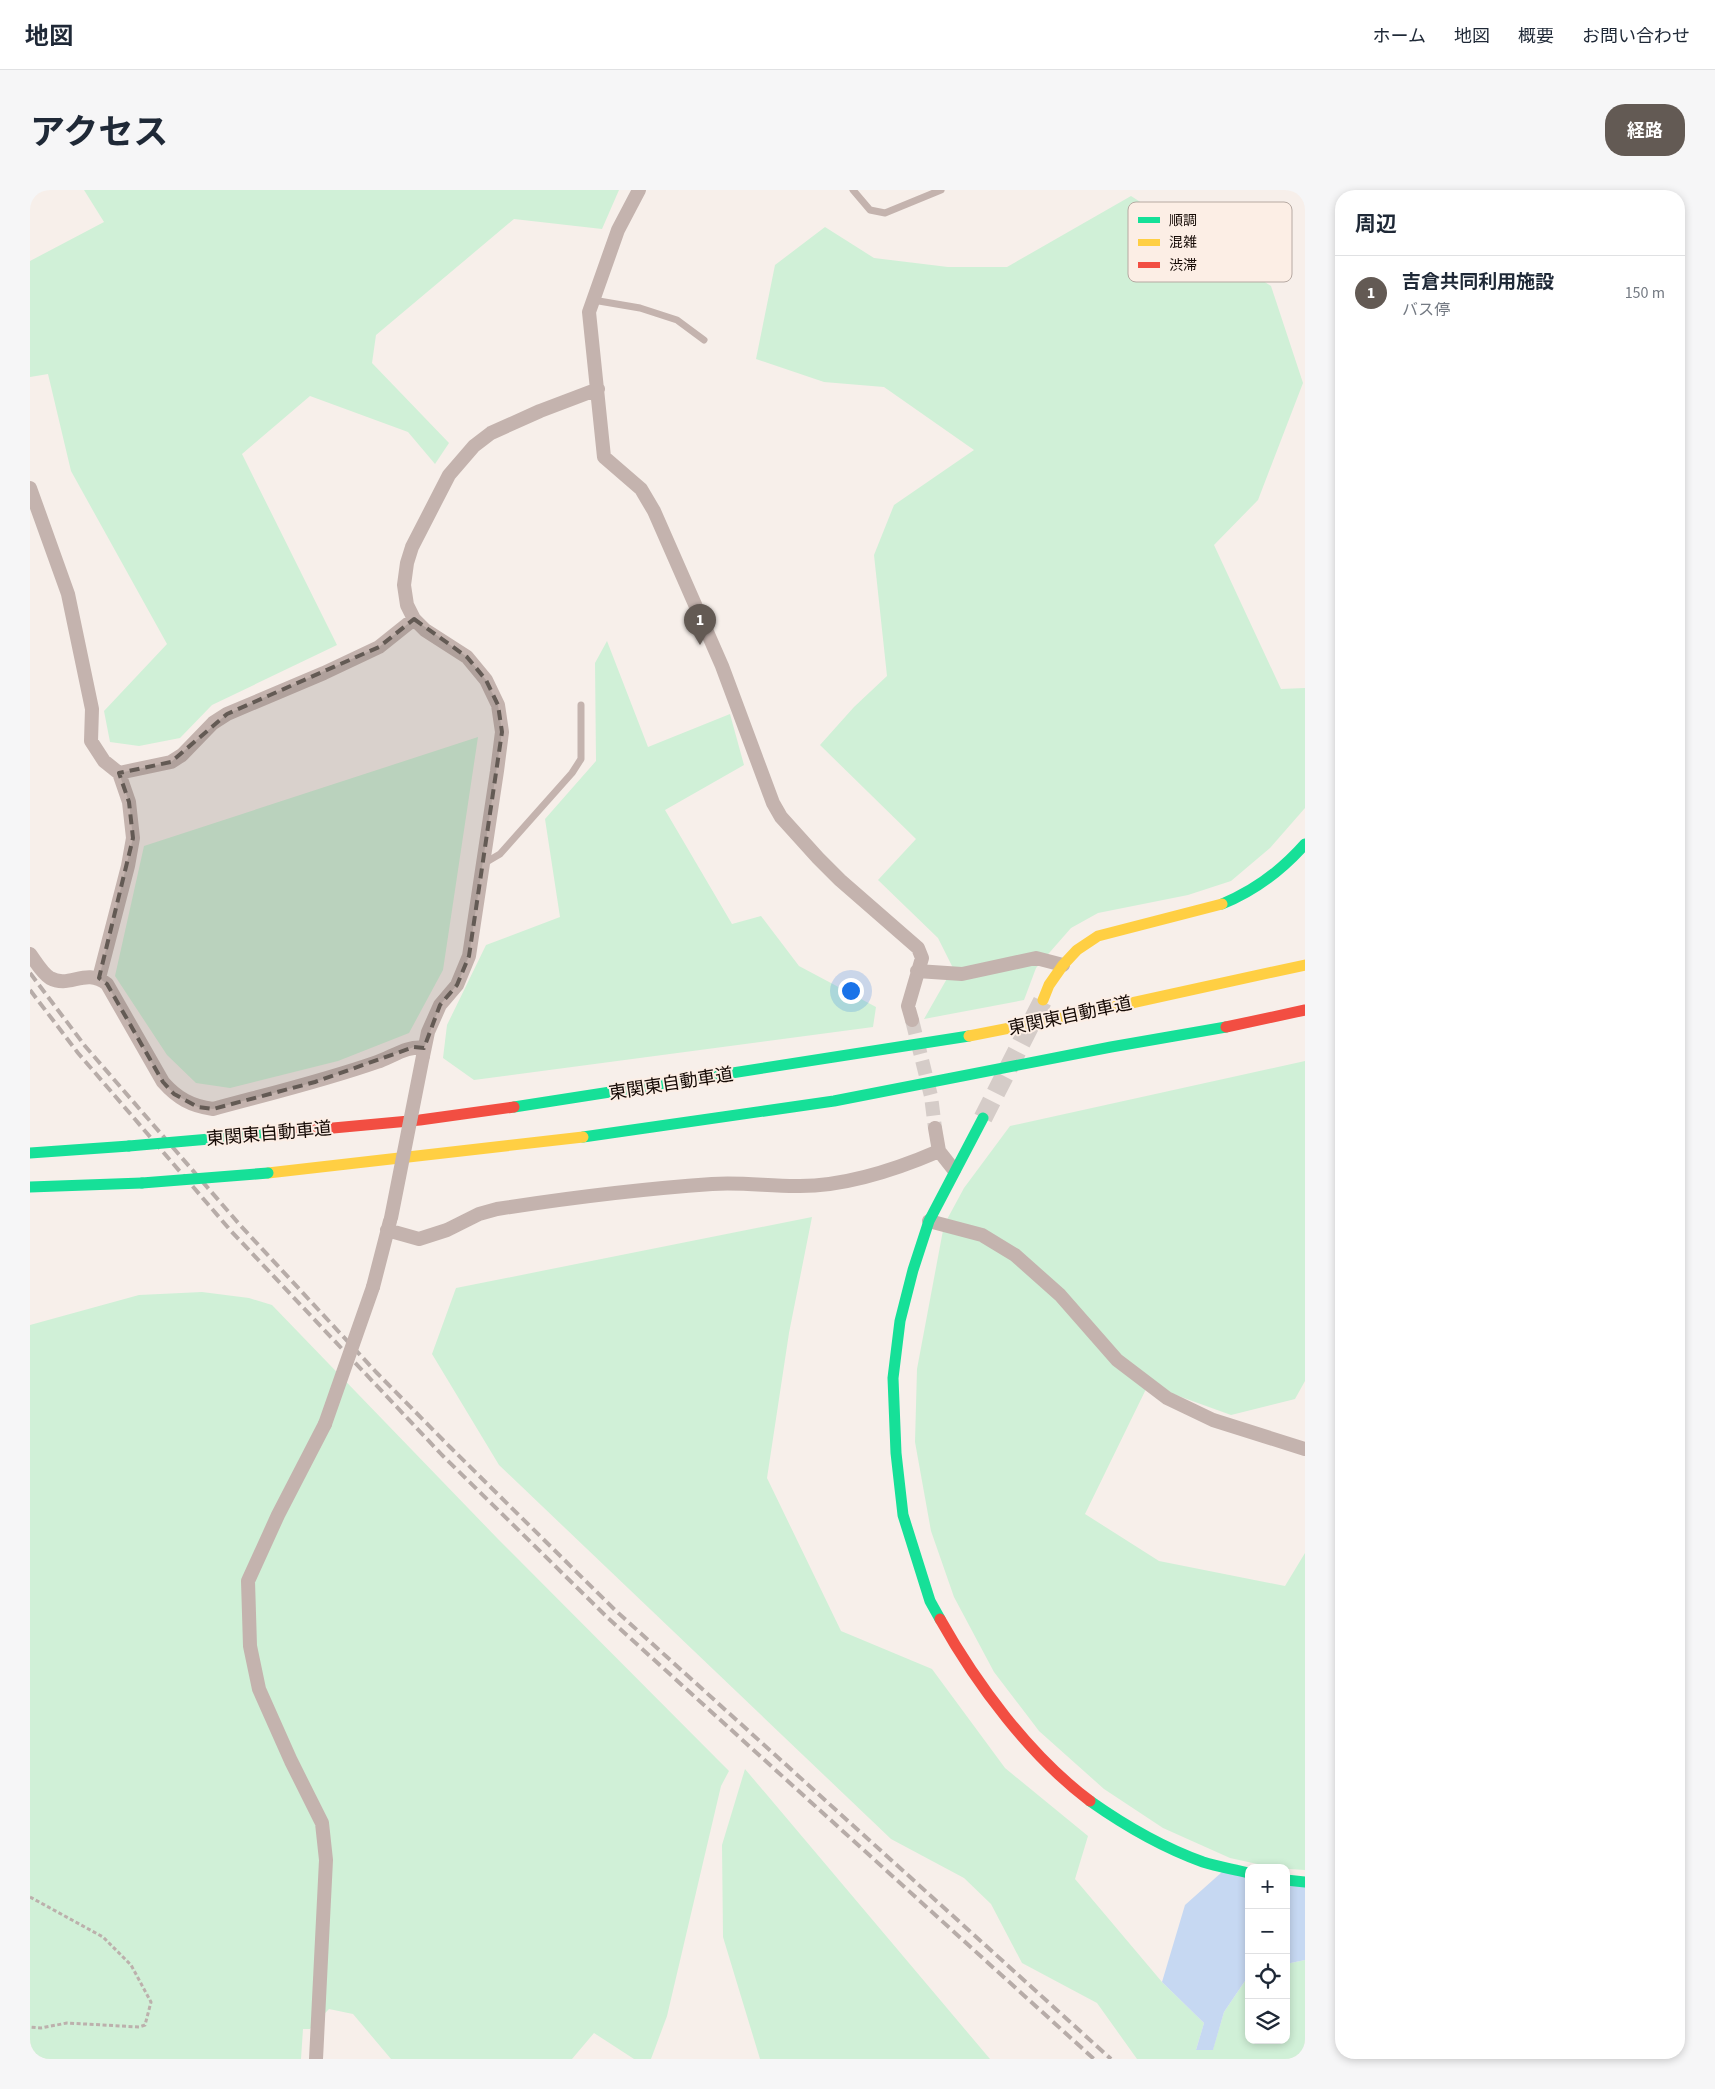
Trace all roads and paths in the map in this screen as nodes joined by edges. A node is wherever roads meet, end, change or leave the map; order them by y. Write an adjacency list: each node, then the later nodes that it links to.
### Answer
1 (639, 190): 4 (street)
2 (853, 190): 3 (lane)
3 (941, 190)
4 (593, 300): 5 (lane); 6 (street)
5 (704, 340)
6 (598, 389): 8 (street); 16 (street)
7 (30, 488): 10 (street)
8 (414, 619): 10 (street); 12 (street)
9 (582, 705): 12 (lane)
10 (119, 773): 17 (street)
11 (1305, 844): 15 (main road)
12 (483, 864): 21 (street)
13 (30, 954): 17 (street)
14 (1305, 964): 25 (main road, 東関東自動車道, bridge)
15 (1063, 965): 16 (street); 18 (main road)
16 (917, 971): 20 (street)
17 (99, 978): 21 (street)
18 (1042, 1000)
19 (1305, 1010): 27 (main road, bridge)
20 (912, 1020)
21 (424, 1052): 29 (street, bridge)
22 (983, 1118): 26 (main road)
23 (935, 1128): 24 (street)
24 (939, 1151): 26 (street); 29 (street)
25 (32, 1153)
26 (954, 1170): 28 (main road)
27 (36, 1187)
28 (930, 1222): 30 (street); 31 (main road)
29 (389, 1224): 36 (street, bridge)
30 (1305, 1448)
31 (1245, 1872)
32 (1290, 1880): 33 (main road)
33 (1305, 1882)
34 (30, 1897): 35 (path)
35 (30, 2027)
36 (316, 2059)

